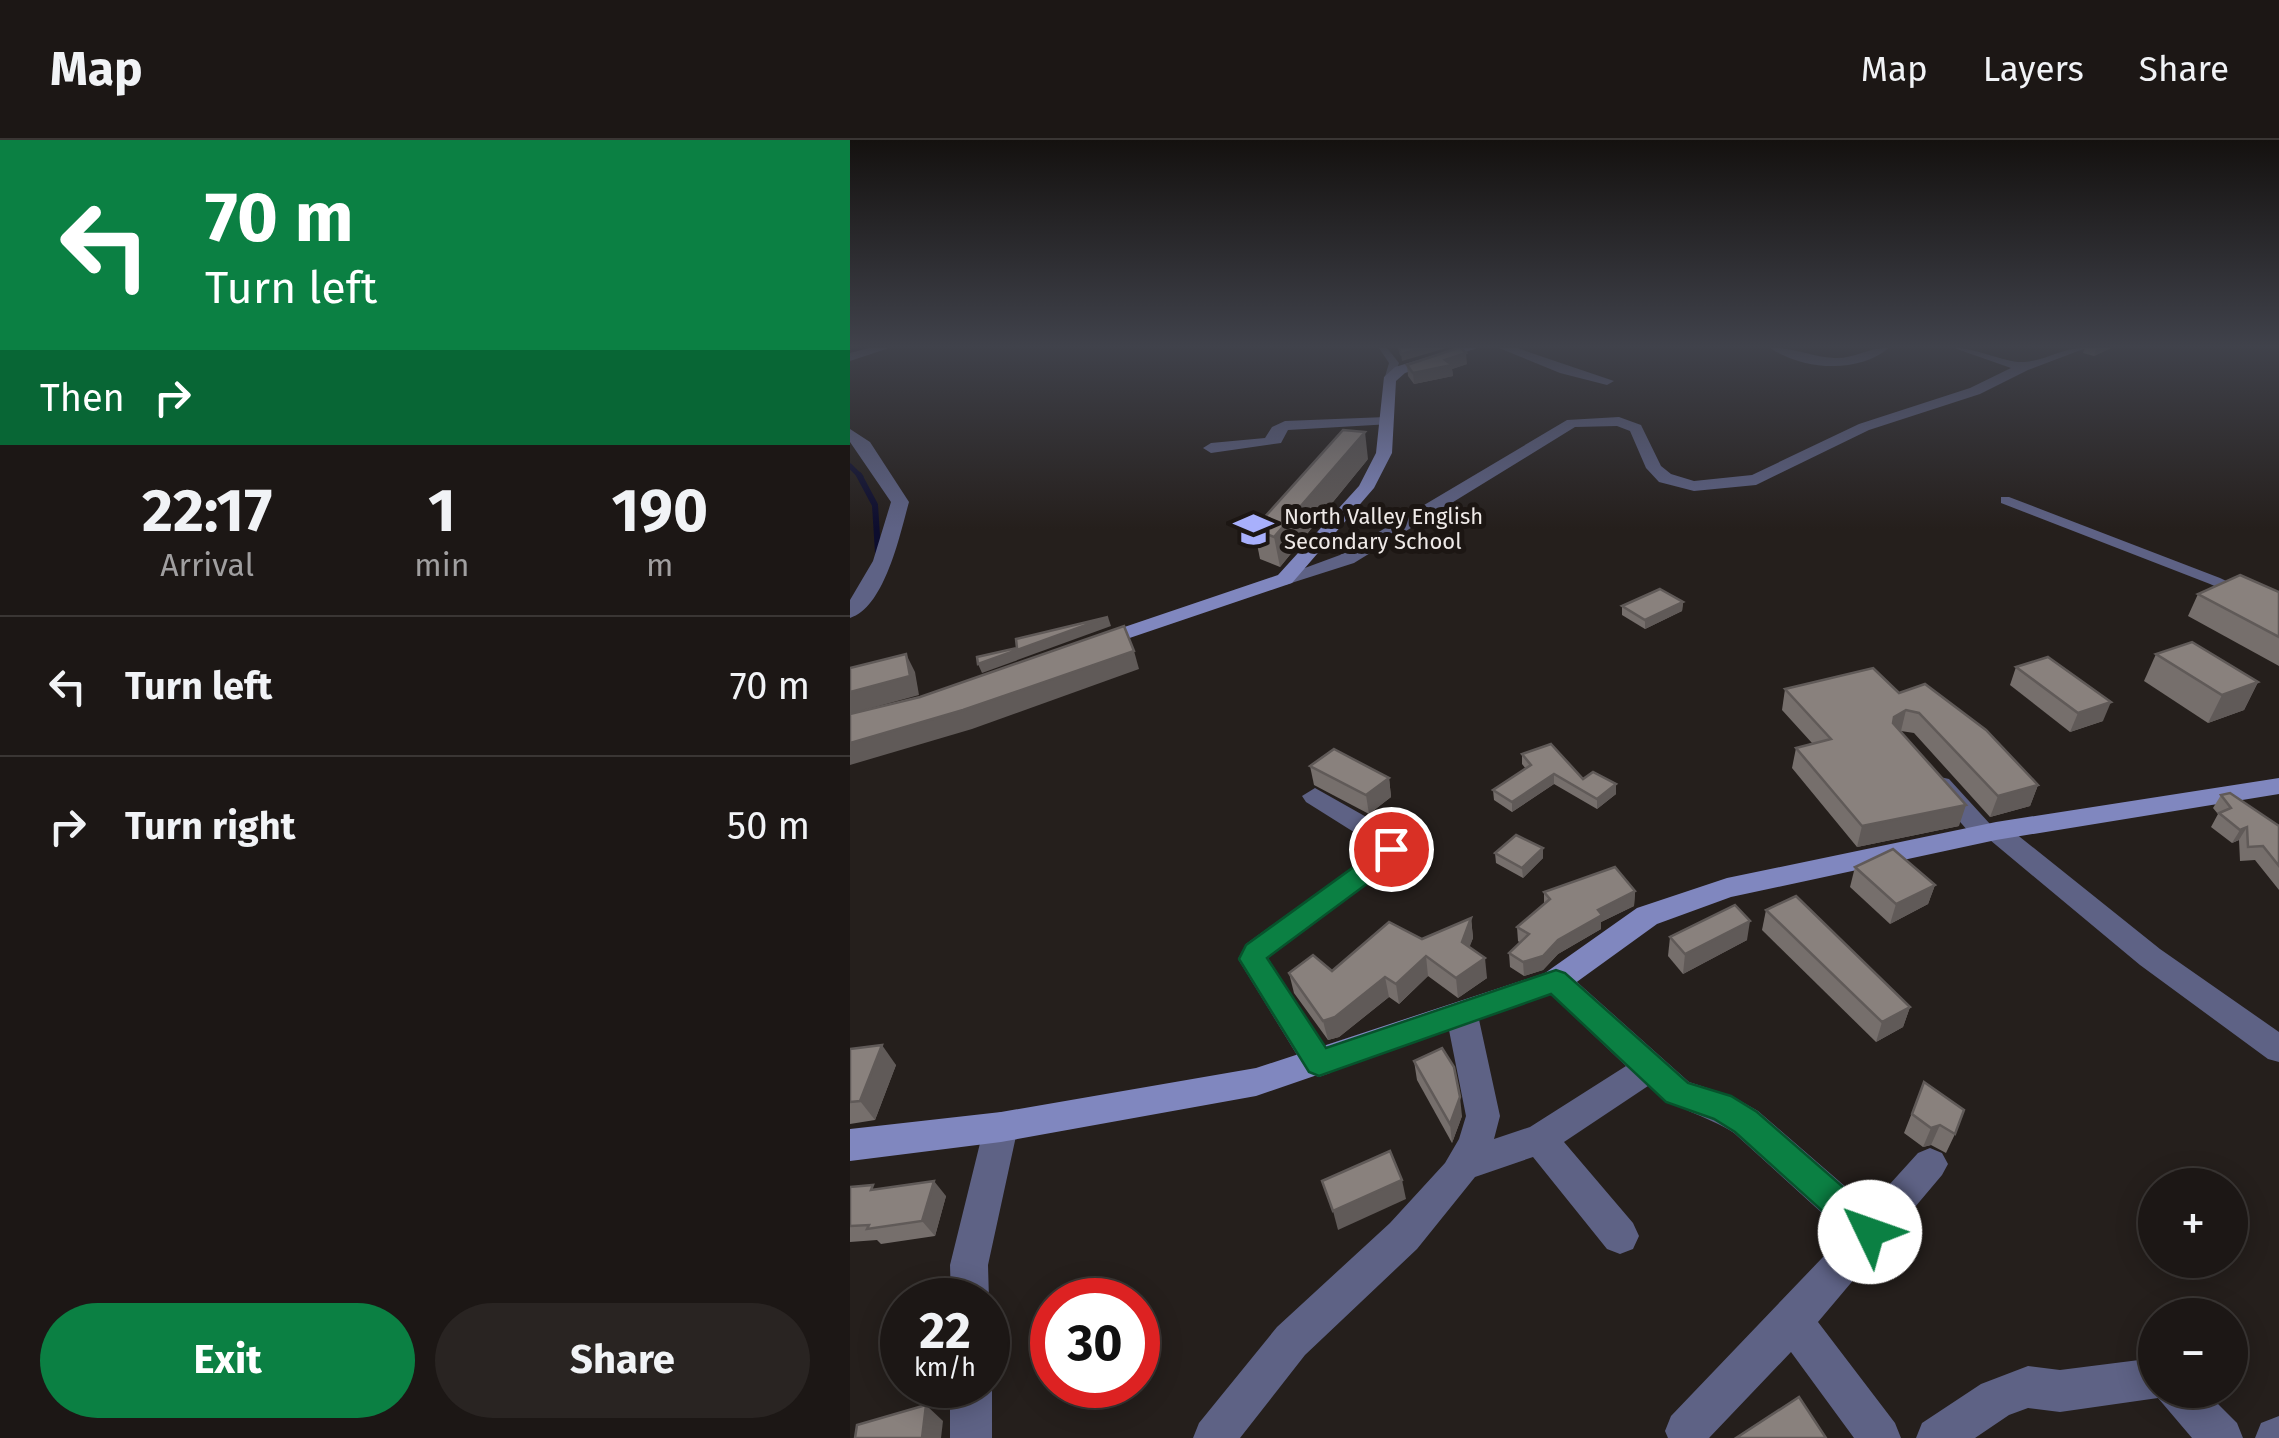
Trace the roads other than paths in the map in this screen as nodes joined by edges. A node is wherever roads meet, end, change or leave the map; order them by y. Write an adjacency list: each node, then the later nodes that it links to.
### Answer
1 (1387, 409): 3 (street)
2 (1921, 409): 7 (street)
3 (1386, 421): 5 (street); 7 (street)
4 (850, 434): 9 (street)
5 (1212, 448)
6 (2005, 500): 8 (lane)
7 (1285, 579): 10 (street)
8 (2279, 611)
9 (850, 612)
10 (1083, 648)
11 (1926, 769): 14 (street)
12 (2279, 786): 14 (street)
13 (1316, 796): 18 (street)
14 (1990, 832): 15 (street); 17 (street)
15 (1556, 981): 16 (street); 19 (street)
16 (1462, 1015): 18 (street); 23 (street)
17 (2279, 1050)
18 (1319, 1063): 20 (street)
19 (1652, 1068): 21 (street); 25 (street)
20 (1001, 1127): 22 (street); 27 (street)
21 (1540, 1139): 23 (street); 26 (street)
22 (850, 1145)
23 (1466, 1164): 34 (street)
24 (1930, 1164): 25 (street)
25 (1870, 1232): 28 (street)
26 (1620, 1236)
27 (970, 1278)
28 (1793, 1322): 32 (street); 35 (street)
29 (2138, 1381): 36 (street)
30 (970, 1408): 33 (street)
31 (2193, 1408): 37 (street)
32 (1686, 1431)
33 (971, 1438)
34 (1214, 1438)
35 (1880, 1438)
36 (1936, 1438)
37 (2222, 1438)

